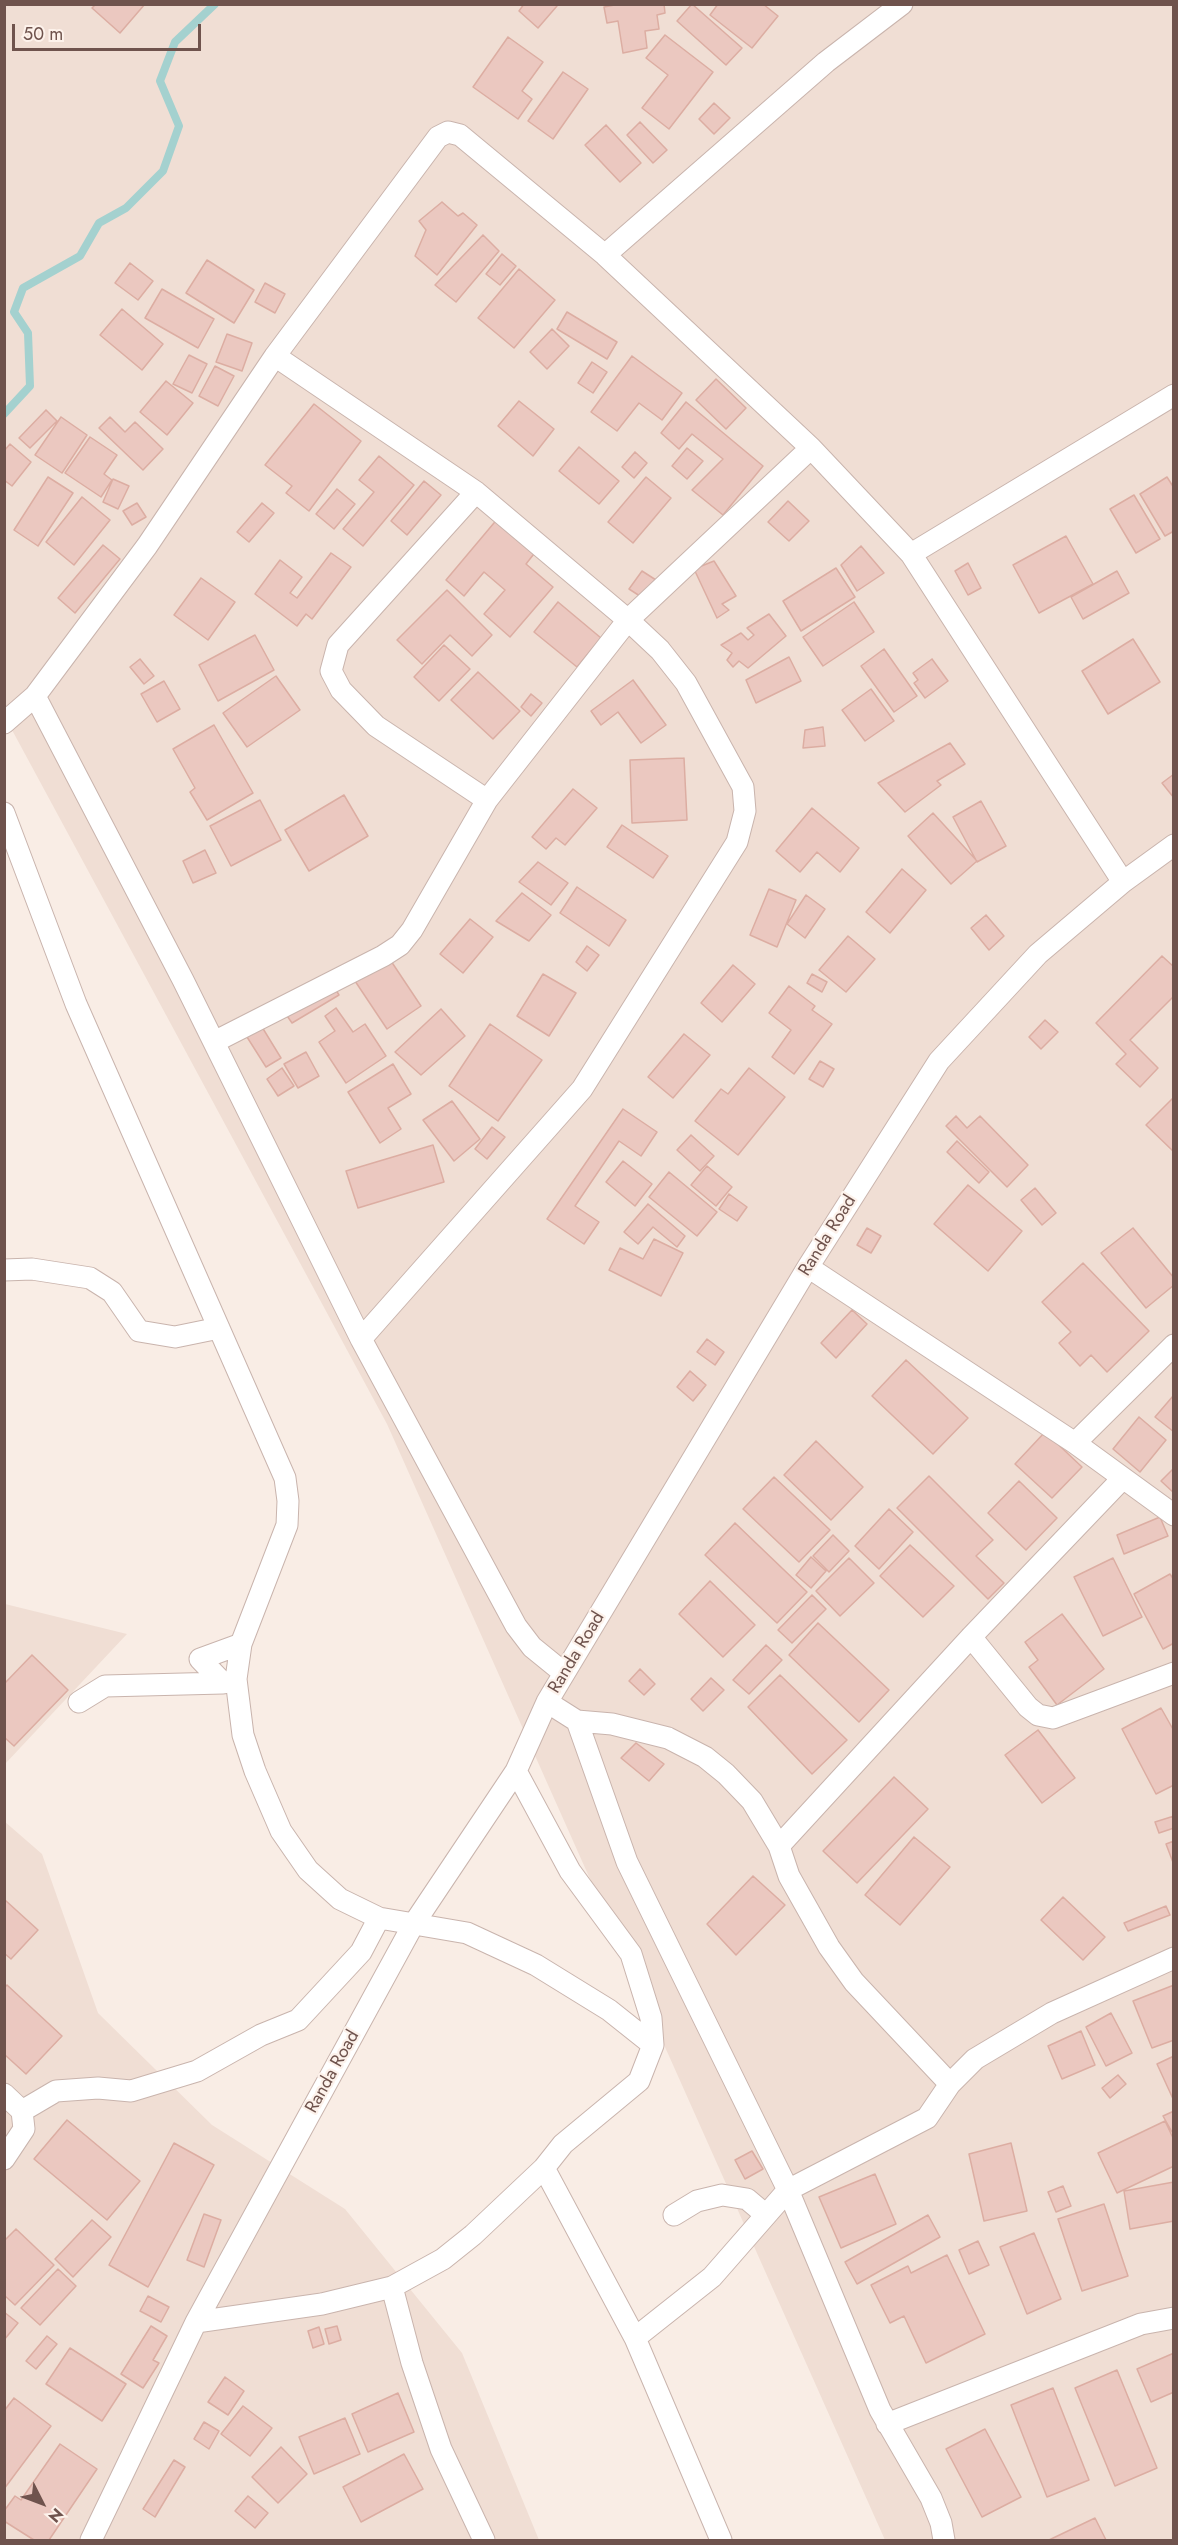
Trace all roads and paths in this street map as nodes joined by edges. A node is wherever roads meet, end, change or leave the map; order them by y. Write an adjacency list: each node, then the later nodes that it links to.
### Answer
1 (902, 4): 2 (street)
2 (604, 255): 3 (street); 5 (street)
3 (275, 356): 6 (street); 9 (street)
4 (1173, 395): 7 (street)
5 (811, 448): 7 (street); 8 (street)
6 (476, 492): 8 (street); 11 (street)
7 (911, 554): 14 (street)
8 (628, 620): 11 (street); 19 (street)
9 (35, 696): 10 (street); 15 (street)
10 (4, 723)
11 (487, 800): 15 (street)
12 (4, 813): 18 (street)
13 (1173, 845): 14 (street, Randa Road)
14 (1123, 882): 16 (street, Randa Road)
15 (214, 1042): 19 (street)
16 (808, 1267): 21 (street); 27 (street, Randa Road)
17 (4, 1270): 18 (street)
18 (219, 1328): 25 (street)
19 (362, 1340): 27 (street)
20 (1173, 1345): 21 (street)
21 (1075, 1443): 22 (street)
22 (1123, 1478): 23 (street); 24 (street)
23 (1173, 1515)
24 (971, 1637): 26 (street); 32 (street)
25 (241, 1644): 28 (street); 33 (street)
26 (1173, 1673)
27 (564, 1674): 29 (street, Randa Road)
28 (79, 1702)
29 (547, 1702): 30 (street); 31 (street, Randa Road)
30 (577, 1721): 32 (street); 42 (street)
31 (516, 1771): 34 (street, Randa Road); 36 (street)
32 (779, 1846): 37 (street)
33 (379, 1918): 34 (street); 39 (street)
34 (413, 1925): 36 (street); 47 (street, Randa Road)
35 (1173, 1958): 37 (street)
36 (653, 2045): 41 (street)
37 (950, 2084): 42 (street)
38 (4, 2094): 39 (street)
39 (22, 2111): 40 (street)
40 (4, 2159)
41 (544, 2168): 45 (street); 48 (street)
42 (788, 2190): 44 (street); 49 (street)
43 (675, 2215): 44 (street)
44 (766, 2215): 48 (street)
45 (392, 2287): 47 (street); 51 (street)
46 (1173, 2318): 49 (street)
47 (196, 2322): 50 (street, Randa Road)
48 (635, 2338): 52 (street)
49 (887, 2424): 53 (street)
50 (91, 2541)
51 (483, 2541)
52 (721, 2541)
53 (944, 2541)

